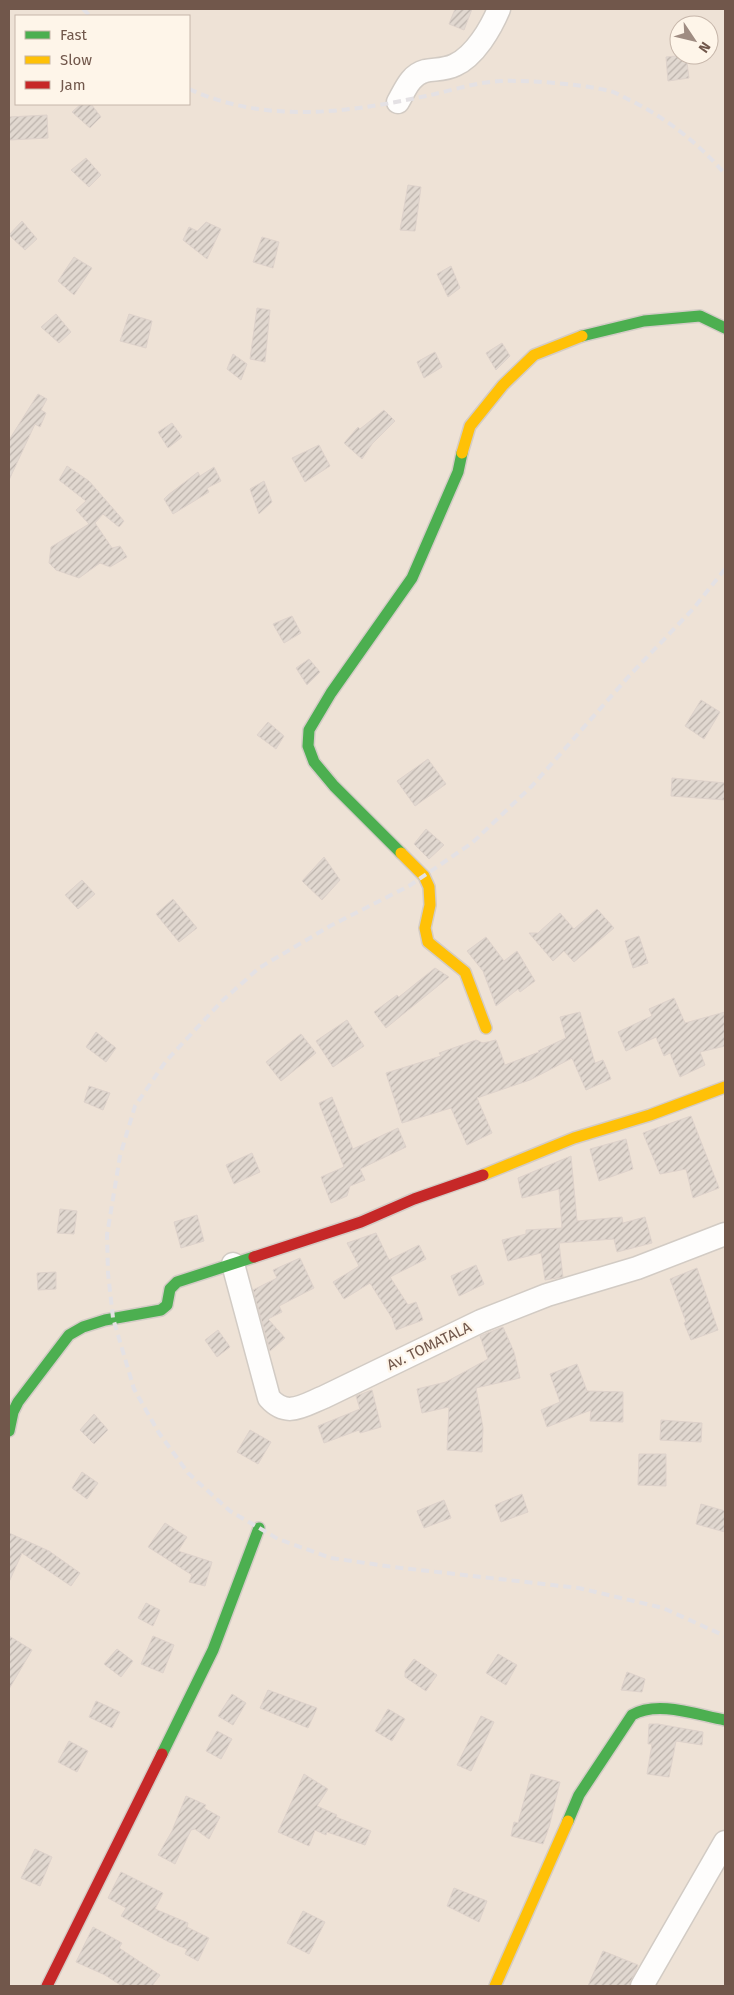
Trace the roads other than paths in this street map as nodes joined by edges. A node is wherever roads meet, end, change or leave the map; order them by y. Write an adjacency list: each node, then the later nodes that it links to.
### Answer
1 (500, 9): 2 (street)
2 (398, 102)
3 (725, 328): 4 (street)
4 (486, 1028)
5 (725, 1087): 7 (street)
6 (725, 1234): 7 (street, Av. TOMATALA)
7 (233, 1264): 8 (street)
8 (9, 1431)
9 (259, 1528): 12 (street)
10 (725, 1720): 13 (street)
11 (725, 1842): 14 (street)
12 (47, 1986)
13 (495, 1986)
14 (642, 1986)

